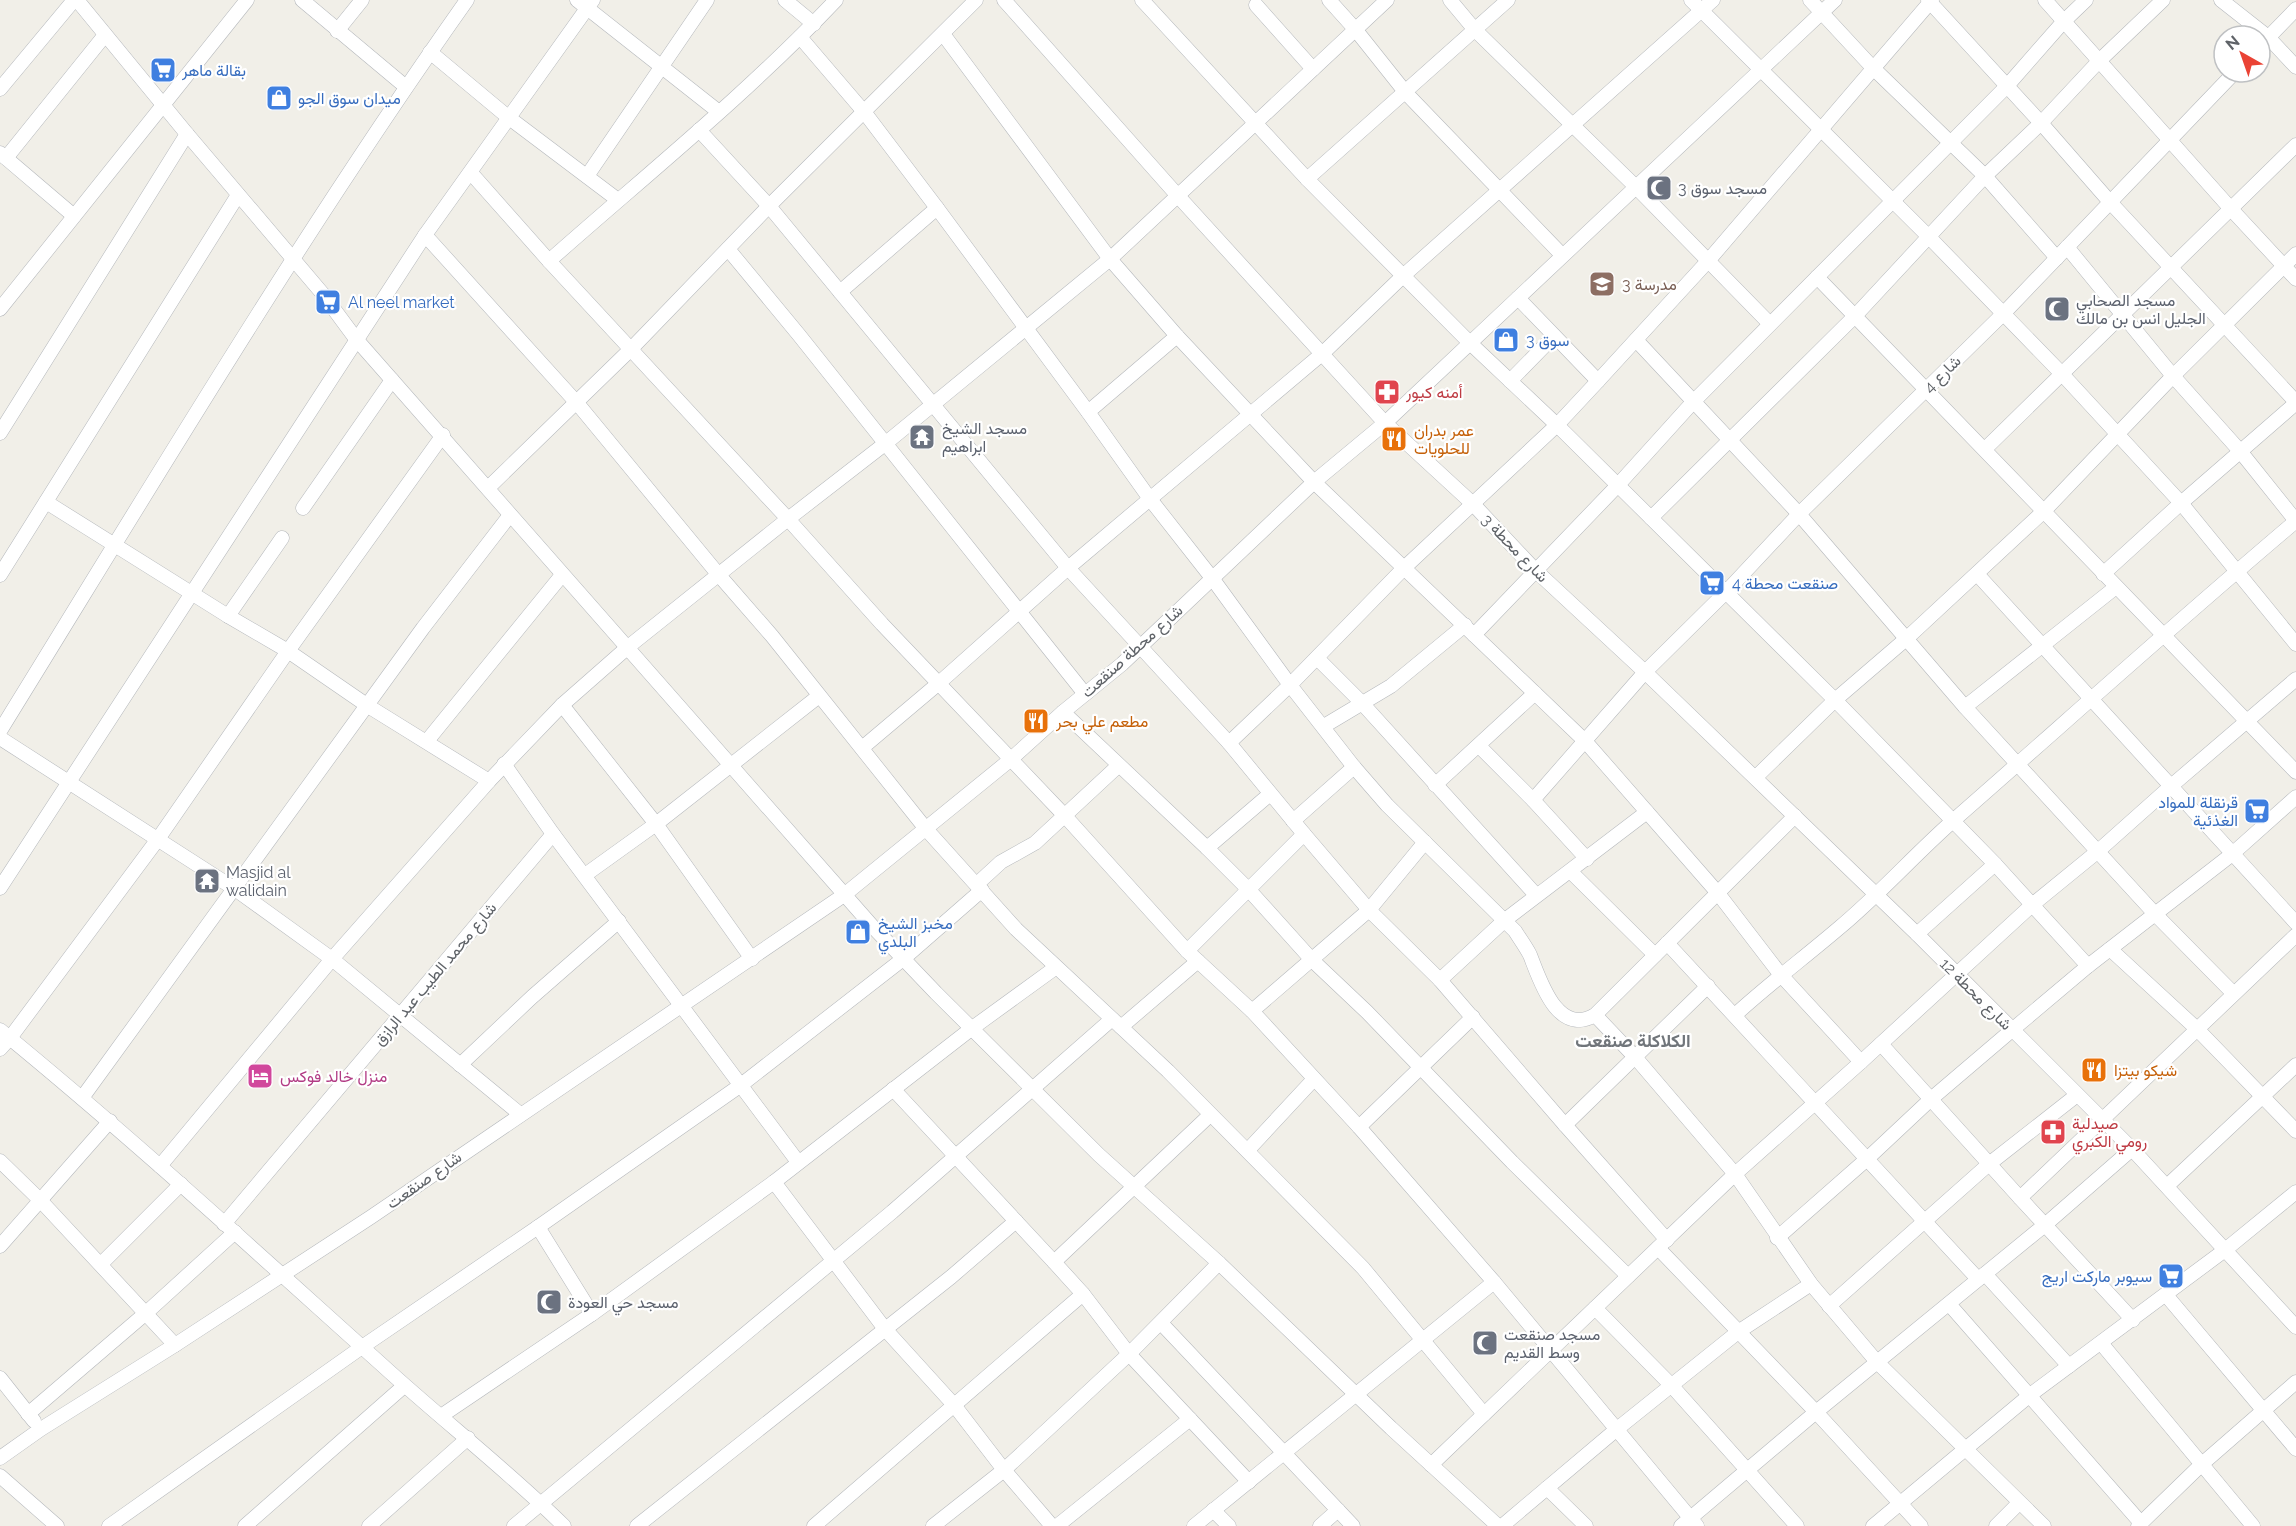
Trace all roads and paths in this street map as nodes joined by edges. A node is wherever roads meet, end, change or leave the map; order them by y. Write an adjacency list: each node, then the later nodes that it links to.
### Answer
1 (75, 0): 36 (street); 51 (street)
2 (247, 0): 53 (street)
3 (302, 0): 35 (street)
4 (362, 0): 35 (street)
5 (467, 0): 41 (street)
6 (707, 0): 43 (street)
7 (785, 0): 31 (street)
8 (836, 0): 31 (street)
9 (976, 0): 37 (street)
10 (1004, 0): 74 (street, شارع محطة 3)
11 (1142, 0): 57 (street)
12 (1329, 0): 33 (street)
13 (1387, 0): 33 (street)
14 (1450, 0): 34 (street)
15 (1509, 0): 34 (street)
16 (1691, 0): 28 (street)
17 (1713, 0): 28 (street)
18 (1810, 0): 29 (street)
19 (1835, 0): 29 (street, شارع محطة صنقعت)
20 (2045, 0): 30 (street)
21 (2086, 0): 30 (street)
22 (2163, 0): 42 (street)
23 (2221, 0): 32 (street)
24 (1930, 1): 45 (street); 49 (street)
25 (585, 3): 43 (street); 56 (street)
26 (1256, 5): 46 (street)
27 (2296, 9): 38 (street)
28 (1702, 11): 47 (street); 59 (street)
29 (1823, 12): 45 (street); 47 (street, شارع محطة صنقعت)
30 (2064, 21): 42 (street); 49 (street)
31 (814, 24): 39 (street)
32 (2246, 24)
33 (1355, 29): 46 (street); 52 (street)
34 (1475, 30): 52 (street); 59 (street)
35 (337, 31): 50 (street)
36 (105, 34): 53 (street); 66 (street)
37 (943, 34): 55 (street); 90 (street)
38 (2272, 34)
39 (800, 37): 54 (street); 55 (street)
40 (2272, 48): 44 (street)
41 (430, 52): 50 (street); 56 (street)
42 (2099, 61): 58 (street); 63 (street)
43 (662, 66): 54 (street); 68 (street)
44 (2296, 67)
45 (1873, 68): 60 (street); 64 (street)
46 (1313, 69): 57 (street)
47 (1760, 70): 60 (street); 71 (street, شارع محطة صنقعت)
48 (2223, 84): 63 (street, شارع 4)
49 (2007, 86): 58 (street); 64 (street)
50 (406, 87): 88 (street)
51 (0, 89)
52 (1406, 93): 70 (street); 72 (street)
53 (163, 104): 62 (street); 81 (street)
54 (718, 112): 61 (street)
55 (865, 113): 78 (street); 79 (street)
56 (508, 117): 67 (street); 68 (street)
57 (1255, 123): 70 (street); 74 (street)
58 (2041, 123): 69 (street); 77 (street)
59 (1572, 126): 71 (street); 72 (street)
60 (1820, 129): 76 (street); 92 (street)
61 (699, 130): 75 (street); 78 (street)
62 (187, 134): 73 (street); 128 (street)
63 (2169, 140): 77 (street, شارع 4); 80 (street)
64 (1951, 142): 69 (street); 76 (street)
65 (2296, 145): 80 (street)
66 (3, 155): 81 (street)
67 (471, 172): 82 (street); 91 (street)
68 (587, 176): 75 (street)
69 (1984, 176): 83 (street); 89 (street)
70 (1306, 179): 95 (street)
71 (1635, 186): 87 (street, شارع محطة صنقعت); 92 (street)
72 (1499, 192): 87 (street); 95 (street)
73 (238, 195): 88 (street); 139 (street)
74 (1178, 196): 90 (street); 113 (street, شارع محطة 3)
75 (618, 200): 91 (street)
76 (1893, 201): 83 (street); 96 (street)
77 (2110, 202): 84 (street, شارع 4); 93 (street)
78 (769, 206): 85 (street); 98 (street)
79 (937, 208): 98 (street); 106 (street)
80 (2231, 209): 93 (street); 94 (street)
81 (74, 216): 100 (street)
82 (425, 235): 109 (street); 121 (street)
83 (1929, 237): 101 (street); 103 (street)
84 (2067, 247): 89 (street, شارع 4); 102 (street)
85 (728, 249): 112 (street); 132 (street)
86 (2296, 254): 94 (street)
87 (1562, 255): 99 (street, شارع محطة صنقعت)
88 (292, 258): 109 (street); 150 (street)
89 (2056, 258): 101 (street, شارع 4)
90 (1110, 259): 106 (street); 107 (street)
91 (549, 261): 112 (street)
92 (1708, 261): 104 (street); 110 (street)
93 (2170, 265): 102 (street); 105 (street)
94 (2284, 265): 97 (street); 105 (street)
95 (1404, 275): 111 (street); 113 (street)
96 (1817, 277): 103 (street); 104 (street)
97 (2296, 279)
98 (840, 292): 123 (street)
99 (1518, 298): 108 (street); 111 (street, شارع محطة صنقعت)
100 (1, 304)
101 (2002, 314): 114 (street); 119 (street, شارع 4)
102 (2124, 314): 114 (street); 115 (street)
103 (1855, 316): 119 (street); 131 (street)
104 (1770, 324): 120 (street)
105 (2224, 324): 115 (street); 122 (street)
106 (1027, 328): 123 (street); 124 (street)
107 (1177, 336): 124 (street); 125 (street)
108 (1554, 336): 117 (street); 118 (street)
109 (356, 339): 116 (street); 162 (street)
110 (1636, 340): 118 (street); 120 (street)
111 (1470, 343): 117 (street); 126 (street, شارع محطة صنقعت)
112 (631, 350): 121 (street); 147 (street)
113 (1323, 353): 125 (street); 126 (street, شارع محطة 3)
114 (2062, 374): 129 (street); 133 (street)
115 (2173, 376): 129 (street); 134 (street)
116 (392, 380): 130 (street); 142 (street)
117 (1510, 381): 127 (street)
118 (1598, 381): 127 (street)
119 (1926, 390): 133 (street); 145 (street, شارع 4)
120 (1693, 402): 131 (street); 136 (street)
121 (577, 403): 137 (street); 155 (street)
122 (2296, 403): 134 (street)
123 (933, 404): 132 (street); 151 (street)
124 (1088, 412): 138 (street)
125 (1250, 414): 135 (street); 138 (street)
126 (1385, 423): 135 (street, شارع محطة صنقعت); 141 (street, شارع محطة 3)
127 (1557, 425): 136 (street); 141 (street)
128 (0, 433)
129 (2118, 434): 140 (street); 143 (street)
130 (442, 435): 137 (street); 173 (street)
131 (1729, 441): 145 (street); 146 (street)
132 (886, 443): 147 (street); 164 (street)
133 (1984, 449): 143 (street)
134 (2240, 452): 140 (street); 148 (street)
135 (1314, 482): 152 (street); 160 (street, شارع محطة صنقعت)
136 (1617, 485): 146 (street); 153 (street)
137 (488, 488): 144 (street)
138 (1150, 500): 151 (street); 160 (street)
139 (46, 502): 150 (street); 158 (street)
140 (2181, 503): 154 (street); 157 (street)
141 (1473, 504): 152 (street); 153 (street, شارع محطة 3)
142 (303, 508)
143 (2044, 511): 156 (street); 157 (street)
144 (510, 514): 159 (street); 186 (street)
145 (1799, 514): 163 (street, شارع 4); 168 (street)
146 (1652, 518): 163 (street)
147 (788, 519): 155 (street); 177 (street)
148 (2296, 521): 154 (street)
149 (282, 538): 165 (street)
150 (115, 546): 162 (street); 191 (street)
151 (1068, 568): 164 (street); 172 (street)
152 (1404, 568): 166 (street); 174 (street)
153 (1535, 570): 166 (street); 175 (street, شارع محطة 3)
154 (2238, 570): 167 (street); 169 (street)
155 (718, 574): 171 (street); 181 (street)
156 (1977, 574): 168 (street); 170 (street)
157 (2103, 574): 161 (street)
158 (0, 575)
159 (562, 575): 171 (street); 193 (street)
160 (1212, 578): 172 (street, شارع محطة صنقعت); 178 (street)
161 (2116, 587): 167 (street); 170 (street)
162 (191, 592): 165 (street); 207 (street)
163 (1726, 592): 175 (street, شارع 4); 183 (street)
164 (1019, 613): 177 (street); 180 (street)
165 (228, 616): 173 (street)
166 (1469, 630): 179 (street); 184 (street)
167 (2162, 634): 182 (street); 189 (street)
168 (1906, 639): 183 (street); 187 (street)
169 (2296, 644)
170 (2042, 646): 182 (street); 187 (street)
171 (628, 647): 185 (street); 201 (street)
172 (1141, 647): 180 (street, شارع محطة صنقعت); 195 (street)
173 (288, 651): 186 (street); 222 (street)
174 (1317, 658): 178 (street); 184 (street)
175 (1645, 672): 194 (street, شارع 4); 205 (street, شارع محطة 12)
176 (2296, 679): 189 (street)
177 (939, 683): 197 (street); 198 (street)
178 (1290, 685): 190 (street); 195 (street)
179 (1535, 693): 194 (street); 196 (street)
180 (1085, 694): 188 (street, شارع محطة صنقعت)
181 (819, 696): 197 (street); 201 (street)
182 (2091, 698): 200 (street); 209 (street)
183 (1835, 700): 205 (street); 216 (street)
184 (1361, 702): 190 (street); 208 (street)
185 (562, 705): 199 (street); 218 (street)
186 (368, 706): 193 (street); 233 (street)
187 (1965, 707): 200 (street)
188 (1063, 712): 198 (street, شارع محطة صنقعت); 202 (street)
189 (2247, 720): 204 (street); 209 (street)
190 (1324, 726): 203 (street)
191 (0, 731)
192 (0, 738): 207 (street)
193 (427, 741): 206 (street)
194 (1585, 741): 212 (street, شارع 4); 213 (street)
195 (1229, 743): 210 (street)
196 (1479, 746): 208 (street); 212 (street)
197 (862, 748): 219 (street)
198 (1010, 760): 214 (street); 219 (street, شارع محطة صنقعت)
199 (504, 764): 206 (street); 220 (street)
200 (2018, 765): 216 (street); 225 (street)
201 (730, 766): 218 (street); 237 (street)
202 (1118, 766): 214 (street); 224 (street)
203 (1354, 767): 217 (street); 223 (street)
204 (2296, 772)
205 (1756, 777): 215 (street, شارع محطة 12)
206 (489, 781): 250 (street)
207 (68, 782): 222 (street); 232 (street)
208 (1435, 785): 238 (street)
209 (2170, 787): 225 (street); 226 (street)
210 (1270, 794): 217 (street); 224 (street)
211 (2296, 797): 226 (street)
212 (1533, 800): 227 (street)
213 (1647, 812): 227 (street); 235 (street)
214 (1065, 816): 231 (street); 248 (street)
215 (1795, 816): 235 (street); 236 (street, شارع محطة 12)
216 (1953, 820): 228 (street); 236 (street)
217 (1293, 821): 221 (street)
218 (656, 824): 230 (street); 251 (street)
219 (926, 829): 231 (street); 237 (street, شارع محطة صنقعت)
220 (554, 834): 230 (street); 264 (street, شارع محمد الطيب عبد الرازق)
221 (1304, 834): 234 (street); 240 (street)
222 (158, 839): 233 (street); 272 (street)
223 (1425, 842): 240 (street); 242 (street)
224 (1207, 848): 234 (street)
225 (2097, 852): 239 (street); 241 (street)
226 (2231, 855): 241 (street); 244 (street)
227 (1587, 859): 229 (street)
228 (1995, 864): 239 (street); 245 (street)
229 (1571, 872): 238 (street); 249 (street)
230 (585, 875): 243 (street)
231 (979, 887): 252 (street); 256 (street)
232 (0, 888)
233 (235, 889): 250 (street); 286 (street)
234 (1249, 890): 248 (street); 253 (street)
235 (1717, 892): 246 (street); 258 (street)
236 (1876, 894): 245 (street, شارع محطة 12); 258 (street)
237 (844, 895): 251 (street, شارع صنقعت); 252 (street)
238 (1536, 895): 242 (street)
239 (2032, 905): 255 (street); 257 (street)
240 (1369, 910): 253 (street); 259 (street)
241 (2156, 915): 247 (street); 261 (street)
242 (1505, 920): 259 (street); 265 (street)
243 (619, 921): 262 (street); 277 (street)
244 (2296, 933): 261 (street)
245 (1917, 934): 257 (street, شارع محطة 12)
246 (1667, 943): 249 (street); 260 (street)
247 (2110, 949): 255 (street); 270 (street)
248 (1187, 951): 254 (street)
249 (1655, 956): 265 (street)
250 (332, 958): 264 (street); 303 (street)
251 (752, 958): 262 (street, شارع صنقعت)
252 (903, 959): 269 (street); 281 (street)
253 (1312, 960): 263 (street); 279 (street)
254 (1198, 961): 263 (street); 268 (street)
255 (2088, 966): 271 (street)
256 (1055, 968): 268 (street); 269 (street)
257 (1956, 973): 271 (street, شارع محطة 12); 273 (street)
258 (1780, 974): 266 (street); 276 (street)
259 (1440, 980): 267 (street)
260 (1707, 986): 266 (street); 275 (street)
261 (2233, 993): 270 (street)
262 (682, 1005): 281 (street); 289 (street, شارع صنقعت)
263 (1252, 1011): 280 (street)
264 (400, 1015): 277 (street); 316 (street, شارع محمد الطيب عبد الرازق)
265 (1595, 1015): 275 (street)
266 (1735, 1015): 288 (street)
267 (1473, 1017): 279 (street); 293 (street)
268 (1117, 1023): 283 (street); 290 (street)
269 (971, 1029): 282 (street); 283 (street)
270 (2197, 1029): 285 (street); 291 (street)
271 (2012, 1030): 284 (street, شارع محطة 12); 287 (street)
272 (5, 1034): 274 (street); 286 (street)
273 (1881, 1044): 276 (street); 287 (street)
274 (0, 1049)
275 (1635, 1057): 293 (street); 304 (street)
276 (1861, 1062): 288 (street)
277 (460, 1065): 289 (street)
278 (2296, 1065): 285 (street)
279 (1421, 1066): 294 (street); 326 (street)
280 (1314, 1079): 294 (street); 297 (street)
281 (741, 1085): 301 (street); 315 (street)
282 (893, 1089): 298 (street); 301 (street)
283 (1033, 1089): 298 (street); 307 (street)
284 (2077, 1095): 291 (street, شارع محطة 12); 302 (street)
285 (2261, 1096): 295 (street); 308 (street)
286 (82, 1098): 292 (street)
287 (1931, 1099): 299 (street); 302 (street)
288 (1814, 1103): 299 (street); 304 (street)
289 (520, 1114): 325 (street, شارع صنقعت)
290 (1210, 1115): 297 (street); 307 (street)
291 (2103, 1120): 296 (street, شارع محطة 12); 310 (street)
292 (110, 1121): 303 (street); 311 (street)
293 (1565, 1125): 318 (street)
294 (1359, 1126): 328 (street)
295 (2296, 1131)
296 (2132, 1149): 308 (street, شارع محطة 12); 314 (street)
297 (1248, 1150): 342 (street)
298 (955, 1156): 312 (street); 321 (street)
299 (1867, 1159): 313 (street); 317 (street)
300 (0, 1161): 311 (street)
301 (798, 1162): 305 (street)
302 (1989, 1164): 310 (street); 313 (street)
303 (160, 1166): 306 (street)
304 (1735, 1174): 317 (street); 318 (street)
305 (774, 1182): 321 (street); 336 (street)
306 (181, 1184): 316 (street); 324 (street)
307 (1132, 1186): 322 (street); 323 (street)
308 (2167, 1186): 320 (street, شارع محطة 12)
309 (2296, 1192): 320 (street)
310 (2020, 1198): 314 (street)
311 (40, 1200): 319 (street); 324 (street)
312 (1016, 1221): 322 (street); 340 (street)
313 (1925, 1221): 327 (street); 333 (street)
314 (2046, 1224): 327 (street); 337 (street)
315 (538, 1227): 336 (street); 345 (street)
316 (230, 1228): 325 (street); 335 (street, شارع محمد الطيب عبد الرازق)
317 (1778, 1238): 329 (street)
318 (1663, 1244): 326 (street); 341 (street)
319 (0, 1246)
320 (2225, 1250): 331 (street); 339 (street, شارع محطة 12)
321 (833, 1260): 340 (street); 377 (street)
322 (1054, 1262): 330 (street)
323 (1219, 1263): 338 (street); 354 (street)
324 (100, 1264): 335 (street)
325 (282, 1274): 344 (street, شارع صنقعت); 345 (street)
326 (1628, 1276): 334 (street)
327 (1982, 1276): 332 (street); 349 (street)
328 (1494, 1282): 342 (street); 346 (street)
329 (1811, 1284): 333 (street); 341 (street)
330 (1083, 1294): 347 (street); 356 (street)
331 (2166, 1295): 337 (street); 357 (street)
332 (1949, 1304): 348 (street); 355 (street)
333 (1828, 1306): 348 (street)
334 (1595, 1308): 346 (street); 352 (street)
335 (146, 1313): 344 (street); 359 (street, شارع محمد الطيب عبد الرازق)
336 (592, 1314): 361 (street)
337 (2133, 1320): 343 (street)
338 (1161, 1323): 347 (street); 368 (street)
339 (2296, 1327)
340 (885, 1329): 356 (street); 391 (street)
341 (1738, 1332): 352 (street); 358 (street)
342 (1423, 1339): 354 (street); 360 (street)
343 (2101, 1343): 349 (street); 370 (street)
344 (175, 1345): 363 (street, شارع صنقعت)
345 (362, 1347): 353 (street); 386 (street)
346 (1551, 1352): 360 (street); 364 (street)
347 (1130, 1354): 362 (street); 372 (street)
348 (1877, 1362): 358 (street); 366 (street)
349 (2069, 1366): 355 (street)
350 (0, 1378): 359 (street)
351 (2296, 1382): 357 (street)
352 (1671, 1385): 364 (street); 373 (street)
353 (405, 1386): 361 (street); 387 (street)
354 (1355, 1394): 368 (street); 371 (street)
355 (2030, 1395): 366 (street); 383 (street)
356 (954, 1405): 372 (street); 392 (street)
357 (2264, 1411): 367 (street); 370 (street)
358 (1816, 1412): 373 (street); 379 (street)
359 (28, 1414): 363 (street)
360 (1484, 1414): 371 (street)
361 (441, 1416): 365 (street)
362 (1190, 1419): 375 (street); 395 (street)
363 (41, 1429): 369 (street, شارع صنقعت)
364 (1617, 1429): 376 (street); 382 (street)
365 (468, 1438): 377 (street); 388 (street)
366 (1965, 1448): 378 (street); 379 (street)
367 (2296, 1449)
368 (1284, 1452): 375 (street); 381 (street)
369 (0, 1458)
370 (2202, 1464): 383 (street); 384 (street)
371 (1431, 1465): 400 (street)
372 (1004, 1470): 393 (street); 394 (street)
373 (1748, 1471): 382 (street); 402 (street)
374 (0, 1476): 385 (street)
375 (1249, 1482): 380 (street)
376 (1547, 1488): 400 (street); 401 (street)
377 (541, 1503): 389 (street); 390 (street)
378 (2019, 1503): 405 (street); 406 (street)
379 (1901, 1504): 403 (street); 404 (street)
380 (1213, 1510): 396 (street); 397 (street)
381 (1338, 1510): 398 (street); 399 (street)
382 (1690, 1523)
383 (2147, 1523)
384 (2246, 1523)
385 (57, 1526)
386 (109, 1526)
387 (245, 1526)
388 (369, 1526)
389 (514, 1526)
390 (564, 1526)
391 (637, 1526)
392 (814, 1526)
393 (933, 1526)
394 (1052, 1526)
395 (1057, 1526)
396 (1194, 1526)
397 (1229, 1526)
398 (1320, 1526)
399 (1353, 1526)
400 (1500, 1526)
401 (1586, 1526)
402 (1797, 1526)
403 (1873, 1526)
404 (1920, 1526)
405 (1996, 1526)
406 (2044, 1526)

